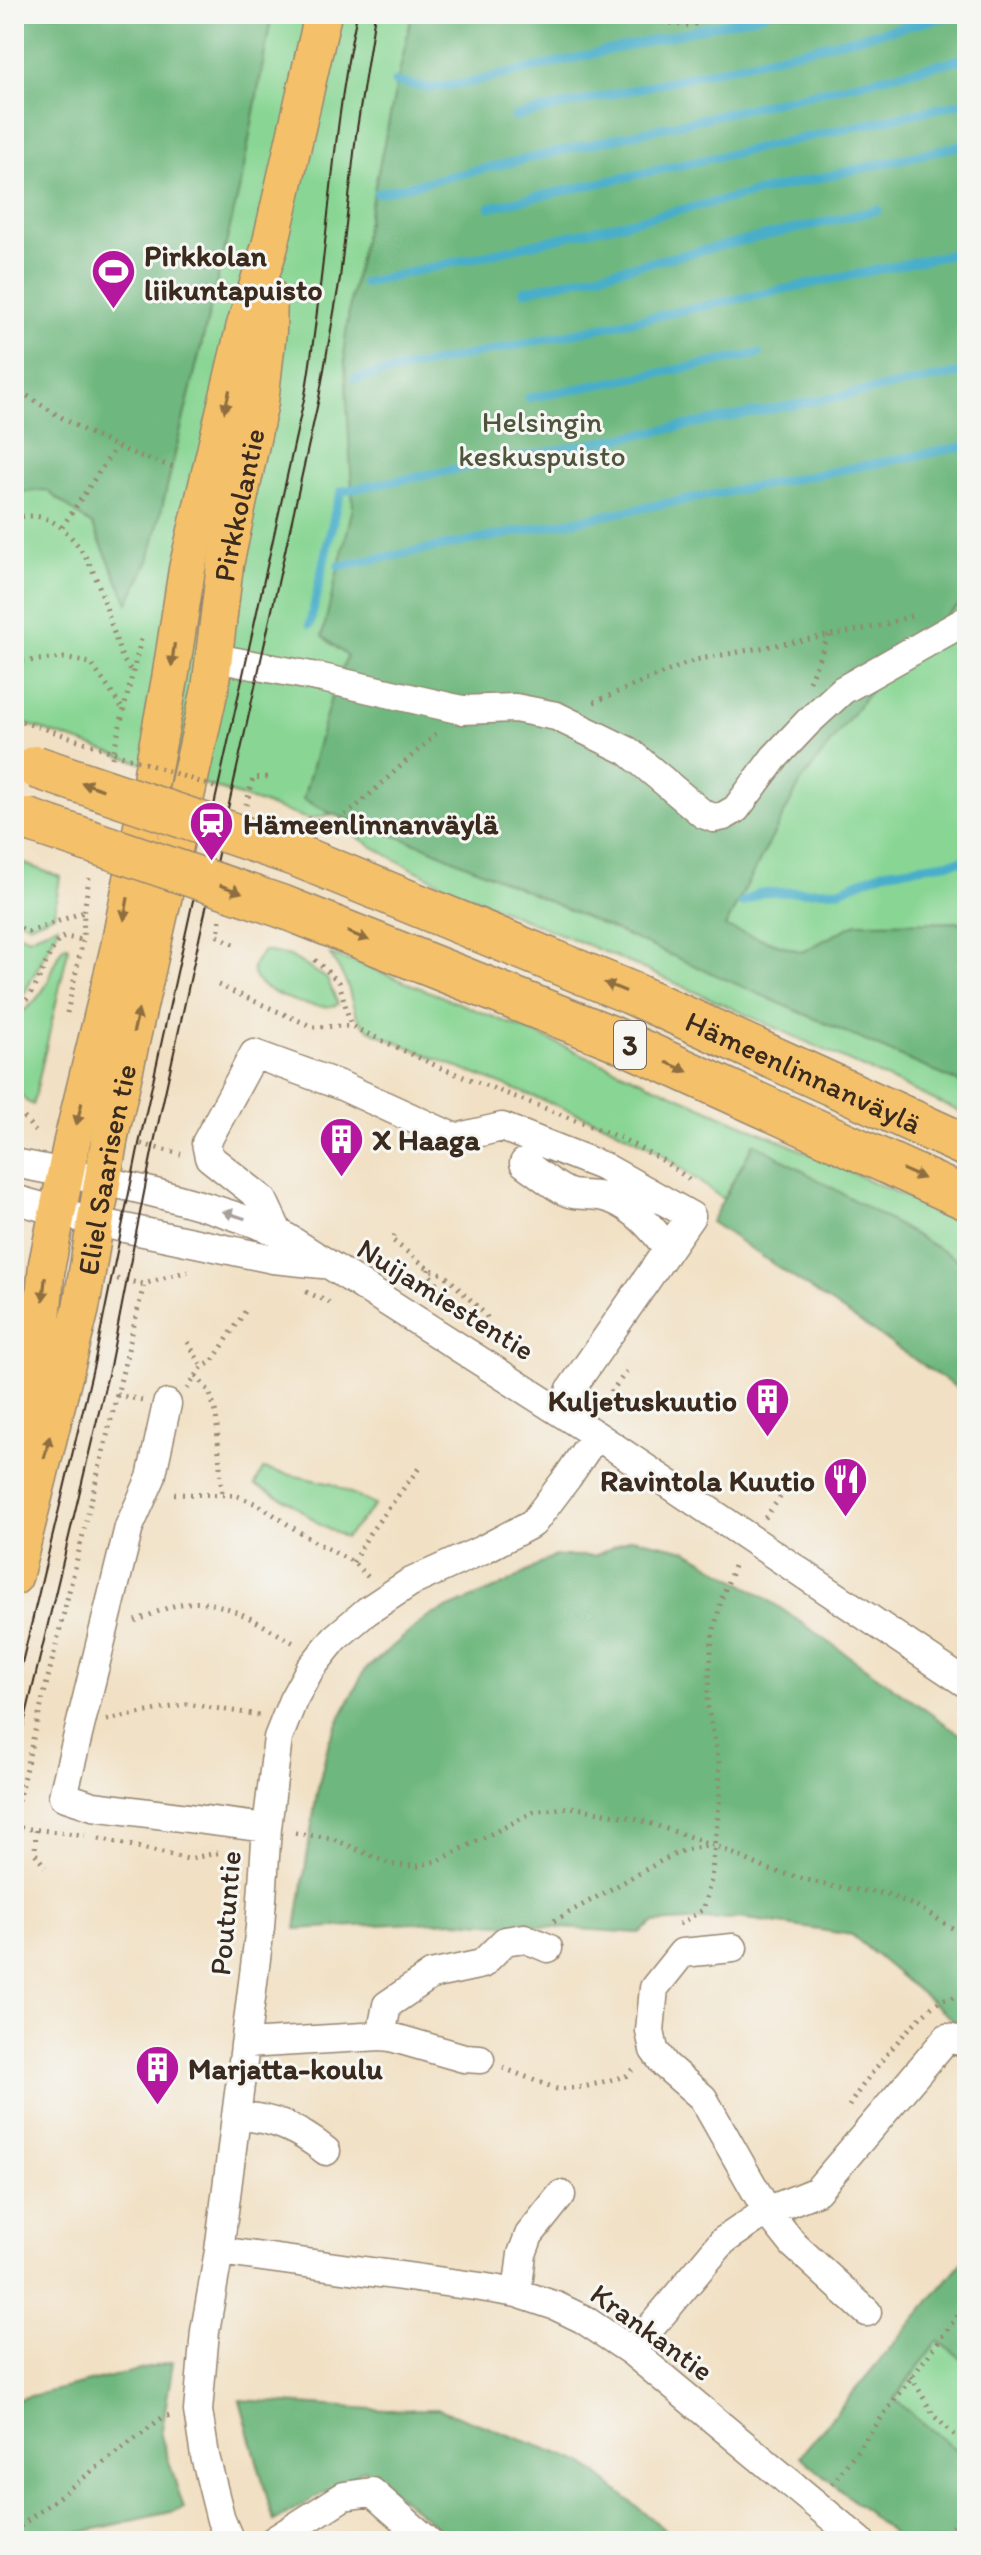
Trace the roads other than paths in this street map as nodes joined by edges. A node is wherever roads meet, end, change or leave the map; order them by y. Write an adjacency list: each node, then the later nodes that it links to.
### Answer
1 (323, 14): 2 (main road, Pirkkolantie)
2 (270, 246): 4 (main road, Pirkkolantie); 5 (main road, Pirkkolantie, one-way to 5)
3 (967, 620): 4 (street)
4 (215, 658): 7 (main road, Pirkkolantie)
5 (157, 750): 12 (main road, Eliel Saarisen tie, one-way to 12)
6 (32, 752): 9 (highway, Hämeenlinnanväylä / 3, one-way to 6, bridge)
7 (194, 761): 13 (main road, Eliel Saarisen tie, one-way to 7)
8 (19, 818): 15 (highway, Hämeenlinnanväylä / 3, one-way to 15, bridge)
9 (967, 1146)
10 (14, 1163): 12 (street, Nuijamiestentie)
11 (524, 1163): 19 (street)
12 (65, 1174): 13 (street, Nuijamiestentie); 16 (main road, Eliel Saarisen tie)
13 (103, 1183): 17 (main road, Eliel Saarisen tie); 18 (street, Nuijamiestentie, one-way to 13)
14 (14, 1199): 16 (street, Nuijamiestentie)
15 (967, 1199)
16 (58, 1213): 17 (street, Nuijamiestentie); 24 (main road, Eliel Saarisen tie, one-way to 24)
17 (96, 1222): 20 (street, Nuijamiestentie); 25 (main road, Eliel Saarisen tie, one-way to 17)
18 (278, 1232): 19 (street); 20 (street, Nuijamiestentie)
19 (668, 1249): 22 (street)
20 (327, 1264): 22 (street, Nuijamiestentie)
21 (167, 1404): 27 (street)
22 (563, 1413): 23 (street, Nuijamiestentie)
23 (597, 1422): 26 (street, Nuijamiestentie); 27 (street, Poutuntie)
24 (14, 1466)
25 (14, 1577)
26 (967, 1684)
27 (278, 1830): 32 (street, Poutuntie)
28 (536, 1943): 30 (street)
29 (733, 1948): 37 (street)
30 (381, 2036): 32 (street); 33 (street)
31 (965, 2042): 37 (street)
32 (245, 2044): 34 (street, Poutuntie)
33 (480, 2059)
34 (236, 2116): 35 (street); 38 (street, Poutuntie)
35 (326, 2151)
36 (561, 2195): 39 (street)
37 (767, 2211): 40 (street); 41 (street)
38 (219, 2251): 39 (street, Krankantie); 42 (street, Poutuntie)
39 (517, 2293): 41 (street, Krankantie)
40 (867, 2312)
41 (631, 2351): 45 (street, Krankantie)
42 (230, 2541)
43 (273, 2541): 44 (street)
44 (428, 2541)
45 (860, 2541)

